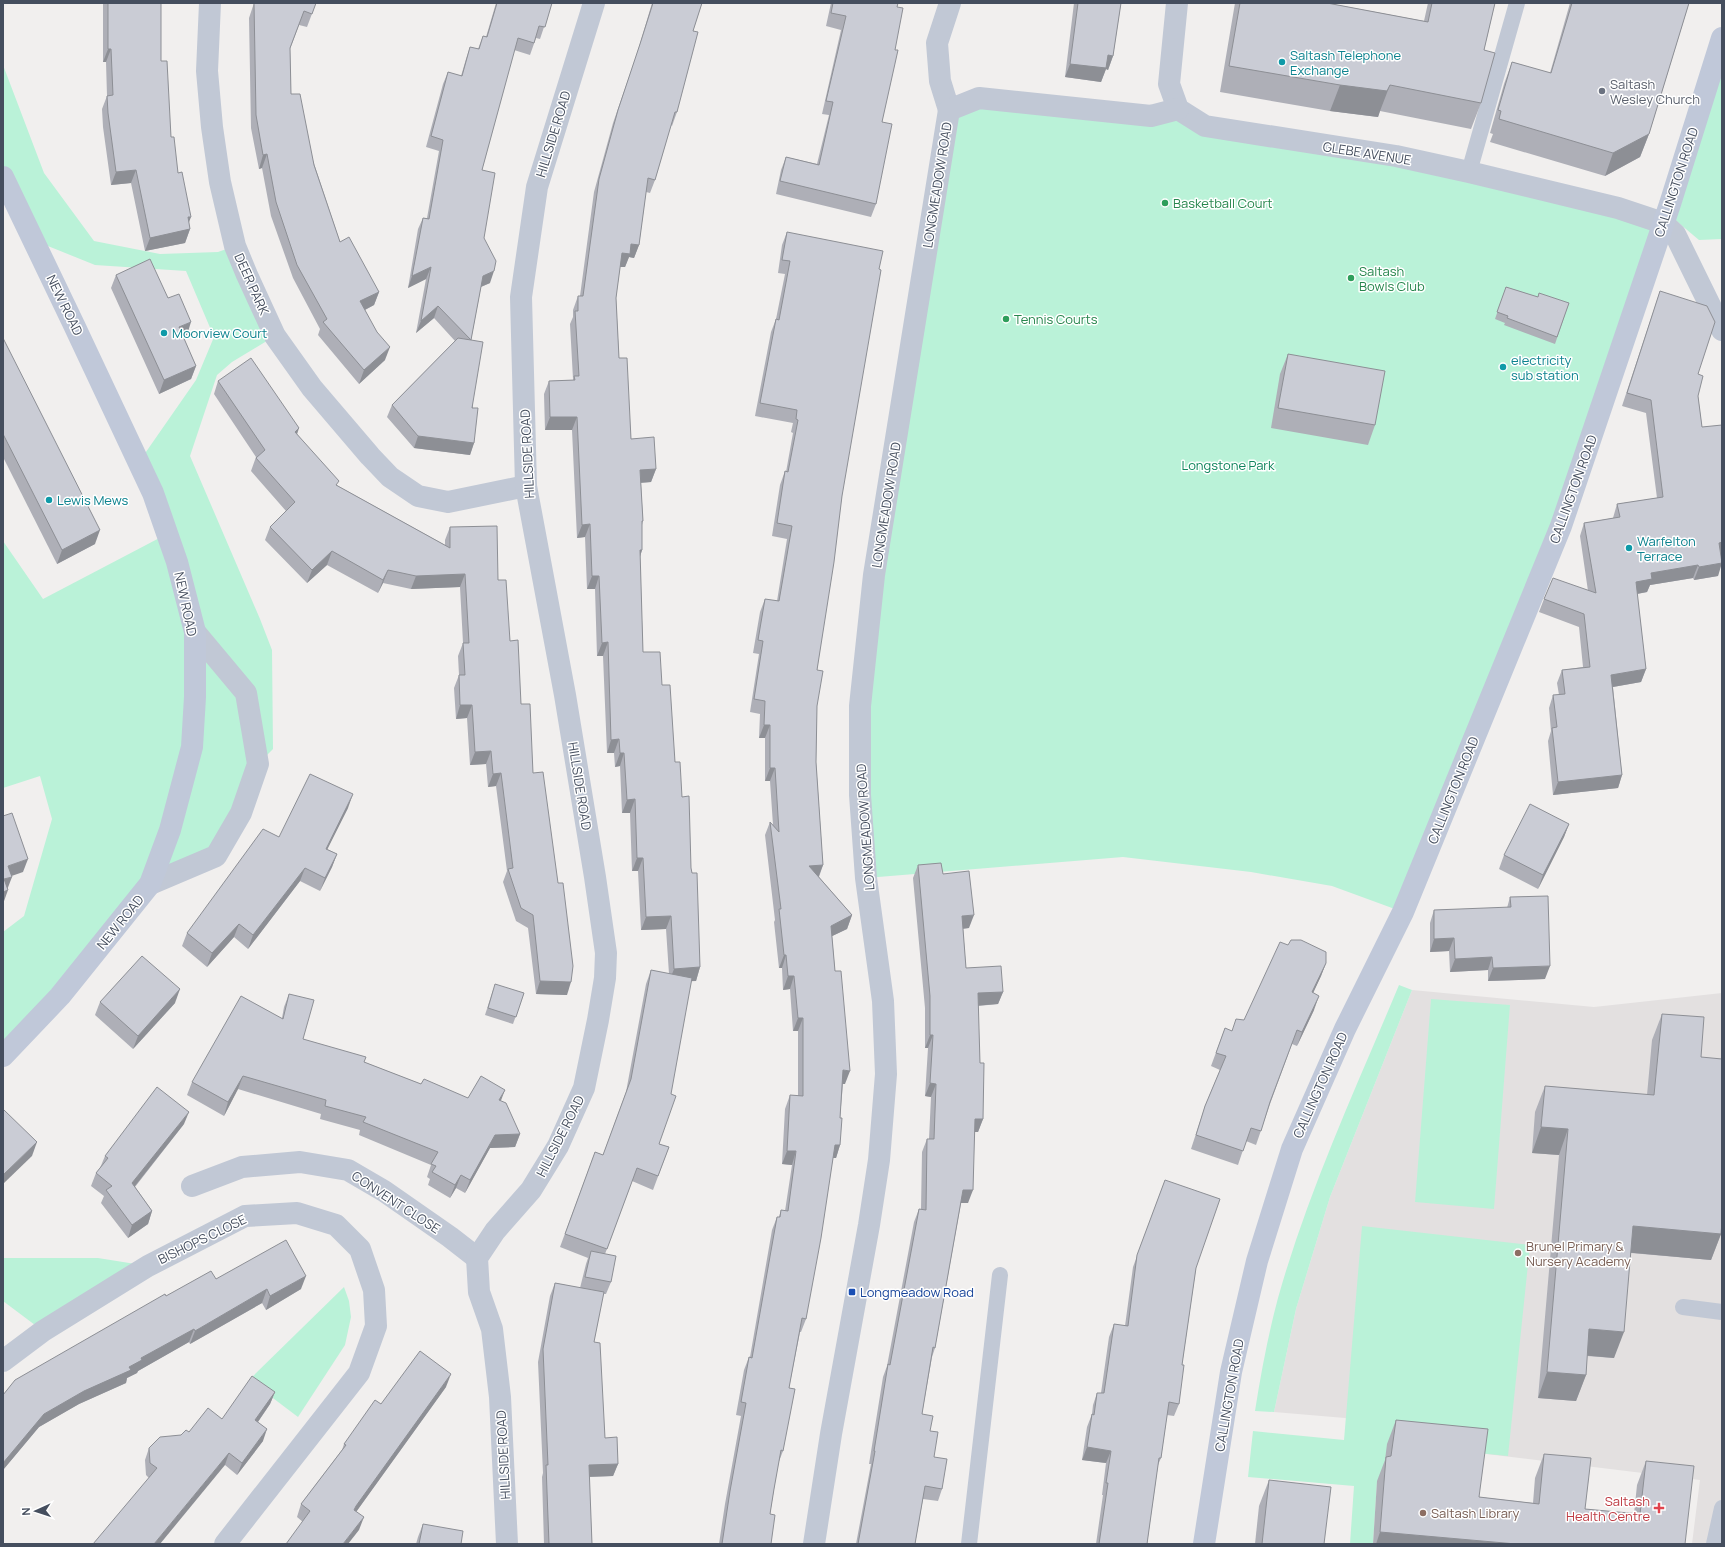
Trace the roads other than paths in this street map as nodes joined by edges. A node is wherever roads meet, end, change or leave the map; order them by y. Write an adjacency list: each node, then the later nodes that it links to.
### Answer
1 (210, 3): 13 (street, DEER PARK)
2 (594, 3): 13 (street, HILLSIDE ROAD)
3 (950, 3): 7 (street, LONGMEADOW ROAD)
4 (1177, 3): 8 (street)
5 (1517, 3): 9 (lane)
6 (1722, 38): 11 (street, CALLINGTON ROAD)
7 (948, 110): 8 (street, LONGMEADOW ROAD); 26 (street, LONGMEADOW ROAD)
8 (1178, 110): 9 (street, GLEBE AVENUE)
9 (1469, 172): 11 (street, GLEBE AVENUE)
10 (3, 177): 14 (street, NEW ROAD)
11 (1663, 223): 12 (street); 28 (street, CALLINGTON ROAD)
12 (1722, 330)
13 (526, 486): 18 (street, HILLSIDE ROAD)
14 (195, 632): 15 (street, NEW ROAD); 15 (street)
15 (150, 884): 16 (street, NEW ROAD)
16 (3, 1056)
17 (192, 1186): 18 (street, CONVENT CLOSE)
18 (477, 1258): 25 (street, HILLSIDE ROAD)
19 (1000, 1276): 27 (lane)
20 (1683, 1306): 21 (lane)
21 (1722, 1312)
22 (3, 1361): 24 (street, BISHOPS CLOSE)
23 (1722, 1508): 29 (lane)
24 (225, 1544)
25 (507, 1544)
26 (814, 1544)
27 (969, 1544)
28 (1204, 1544)
29 (1714, 1544)

